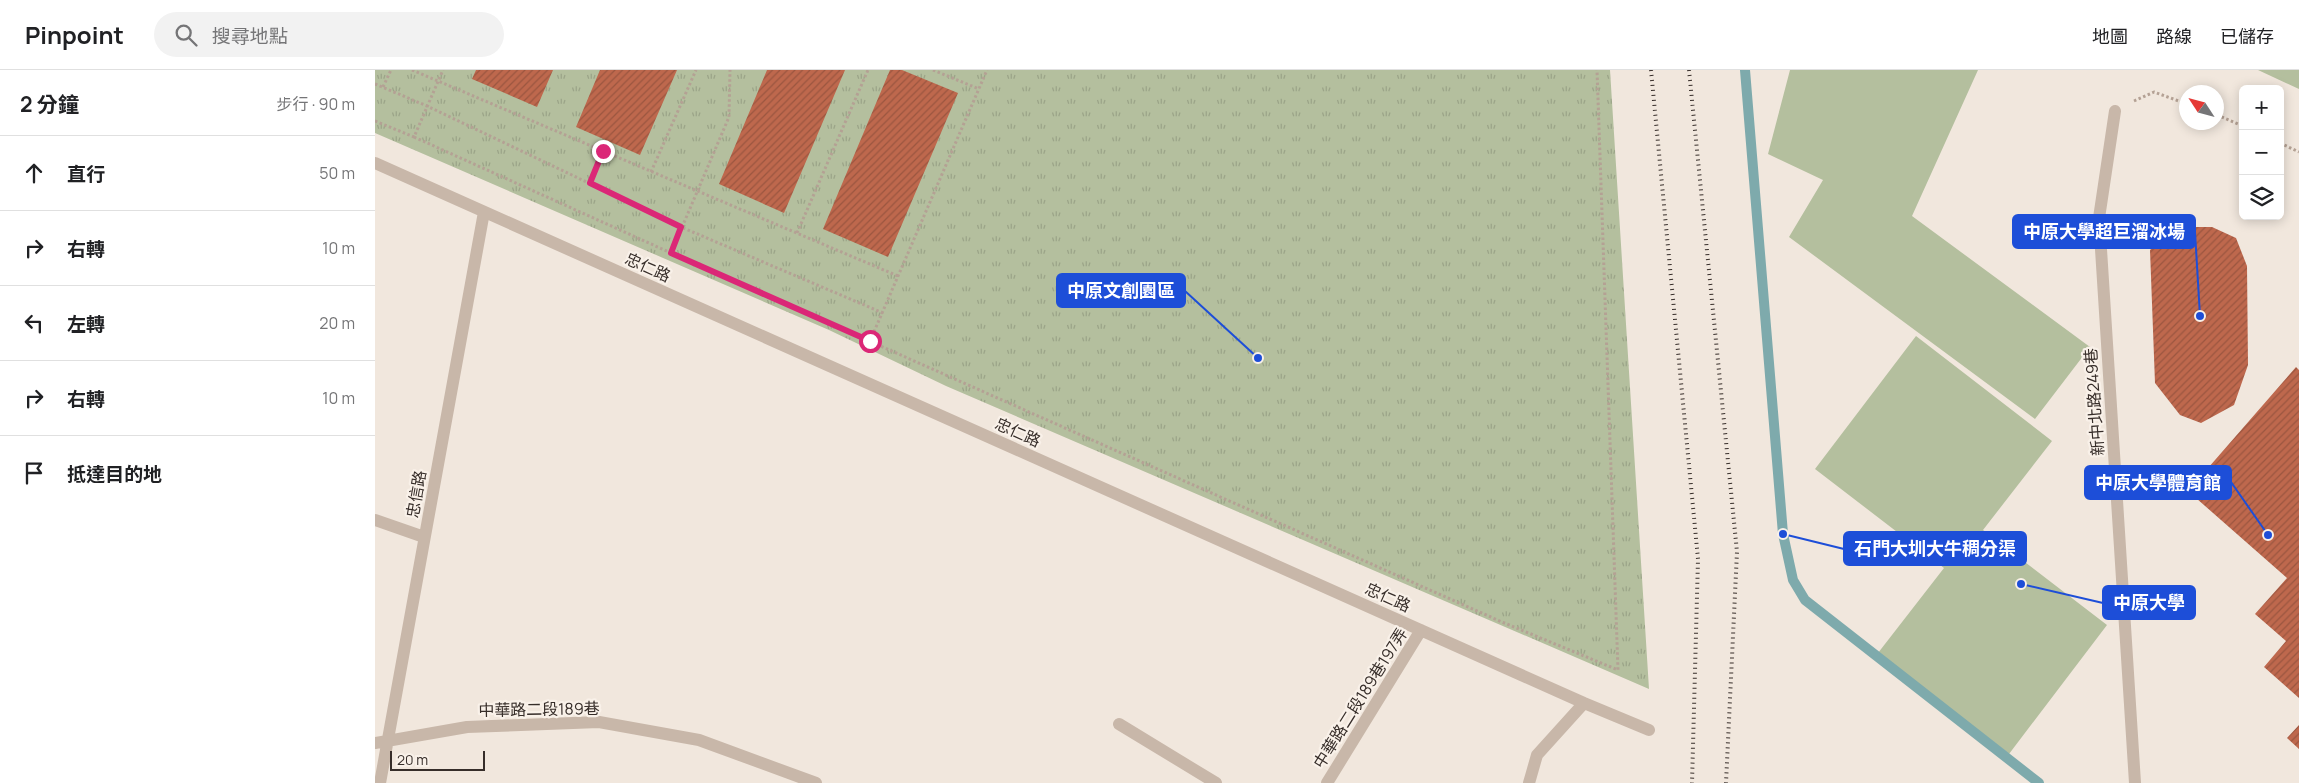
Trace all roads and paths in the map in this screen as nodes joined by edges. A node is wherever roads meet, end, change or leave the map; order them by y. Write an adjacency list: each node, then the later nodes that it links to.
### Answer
1 (391, 70): 12 (path)
2 (412, 70): 10 (path)
3 (443, 70): 10 (path)
4 (695, 70): 25 (path)
5 (730, 70): 27 (path)
6 (868, 70): 30 (path)
7 (933, 70): 13 (path)
8 (987, 70): 13 (path)
9 (1597, 70): 34 (path)
10 (438, 81): 15 (path); 22 (path)
11 (375, 84): 12 (path)
12 (383, 87): 15 (path)
13 (979, 90): 32 (path)
14 (2179, 101): 16 (path)
15 (427, 106): 20 (path); 26 (path)
16 (2115, 110): 47 (lane, 新中北路249巷)
17 (2224, 118): 19 (path)
18 (375, 120): 20 (path)
19 (2239, 124)
20 (414, 137): 31 (path)
21 (2284, 145): 23 (path)
22 (603, 151): 25 (path); 26 (path)
23 (2299, 152)
24 (375, 163): 28 (lane, 忠仁路)
25 (651, 172): 27 (path)
26 (590, 183): 29 (path)
27 (697, 191): 29 (path); 30 (path)
28 (484, 212): 36 (lane, 忠信路); 37 (lane, 忠仁路)
29 (681, 227): 31 (path); 33 (path)
30 (797, 233): 32 (path)
31 (671, 253): 34 (path)
32 (898, 276): 33 (path)
33 (883, 313): 34 (path)
34 (870, 341)
35 (375, 520): 36 (lane)
36 (424, 538): 41 (lane, 忠信路)
37 (1421, 630): 38 (lane, 忠仁路); 45 (lane, 中華路二段189巷197弄)
38 (1583, 703): 40 (lane, 忠仁路); 46 (lane)
39 (1119, 724): 44 (lane)
40 (1649, 730)
41 (381, 742): 42 (lane, 忠信路); 43 (lane, 中華路二段189巷)
42 (380, 783)
43 (817, 783)
44 (1216, 783)
45 (1327, 783)
46 (1529, 783)
47 (2135, 783)

